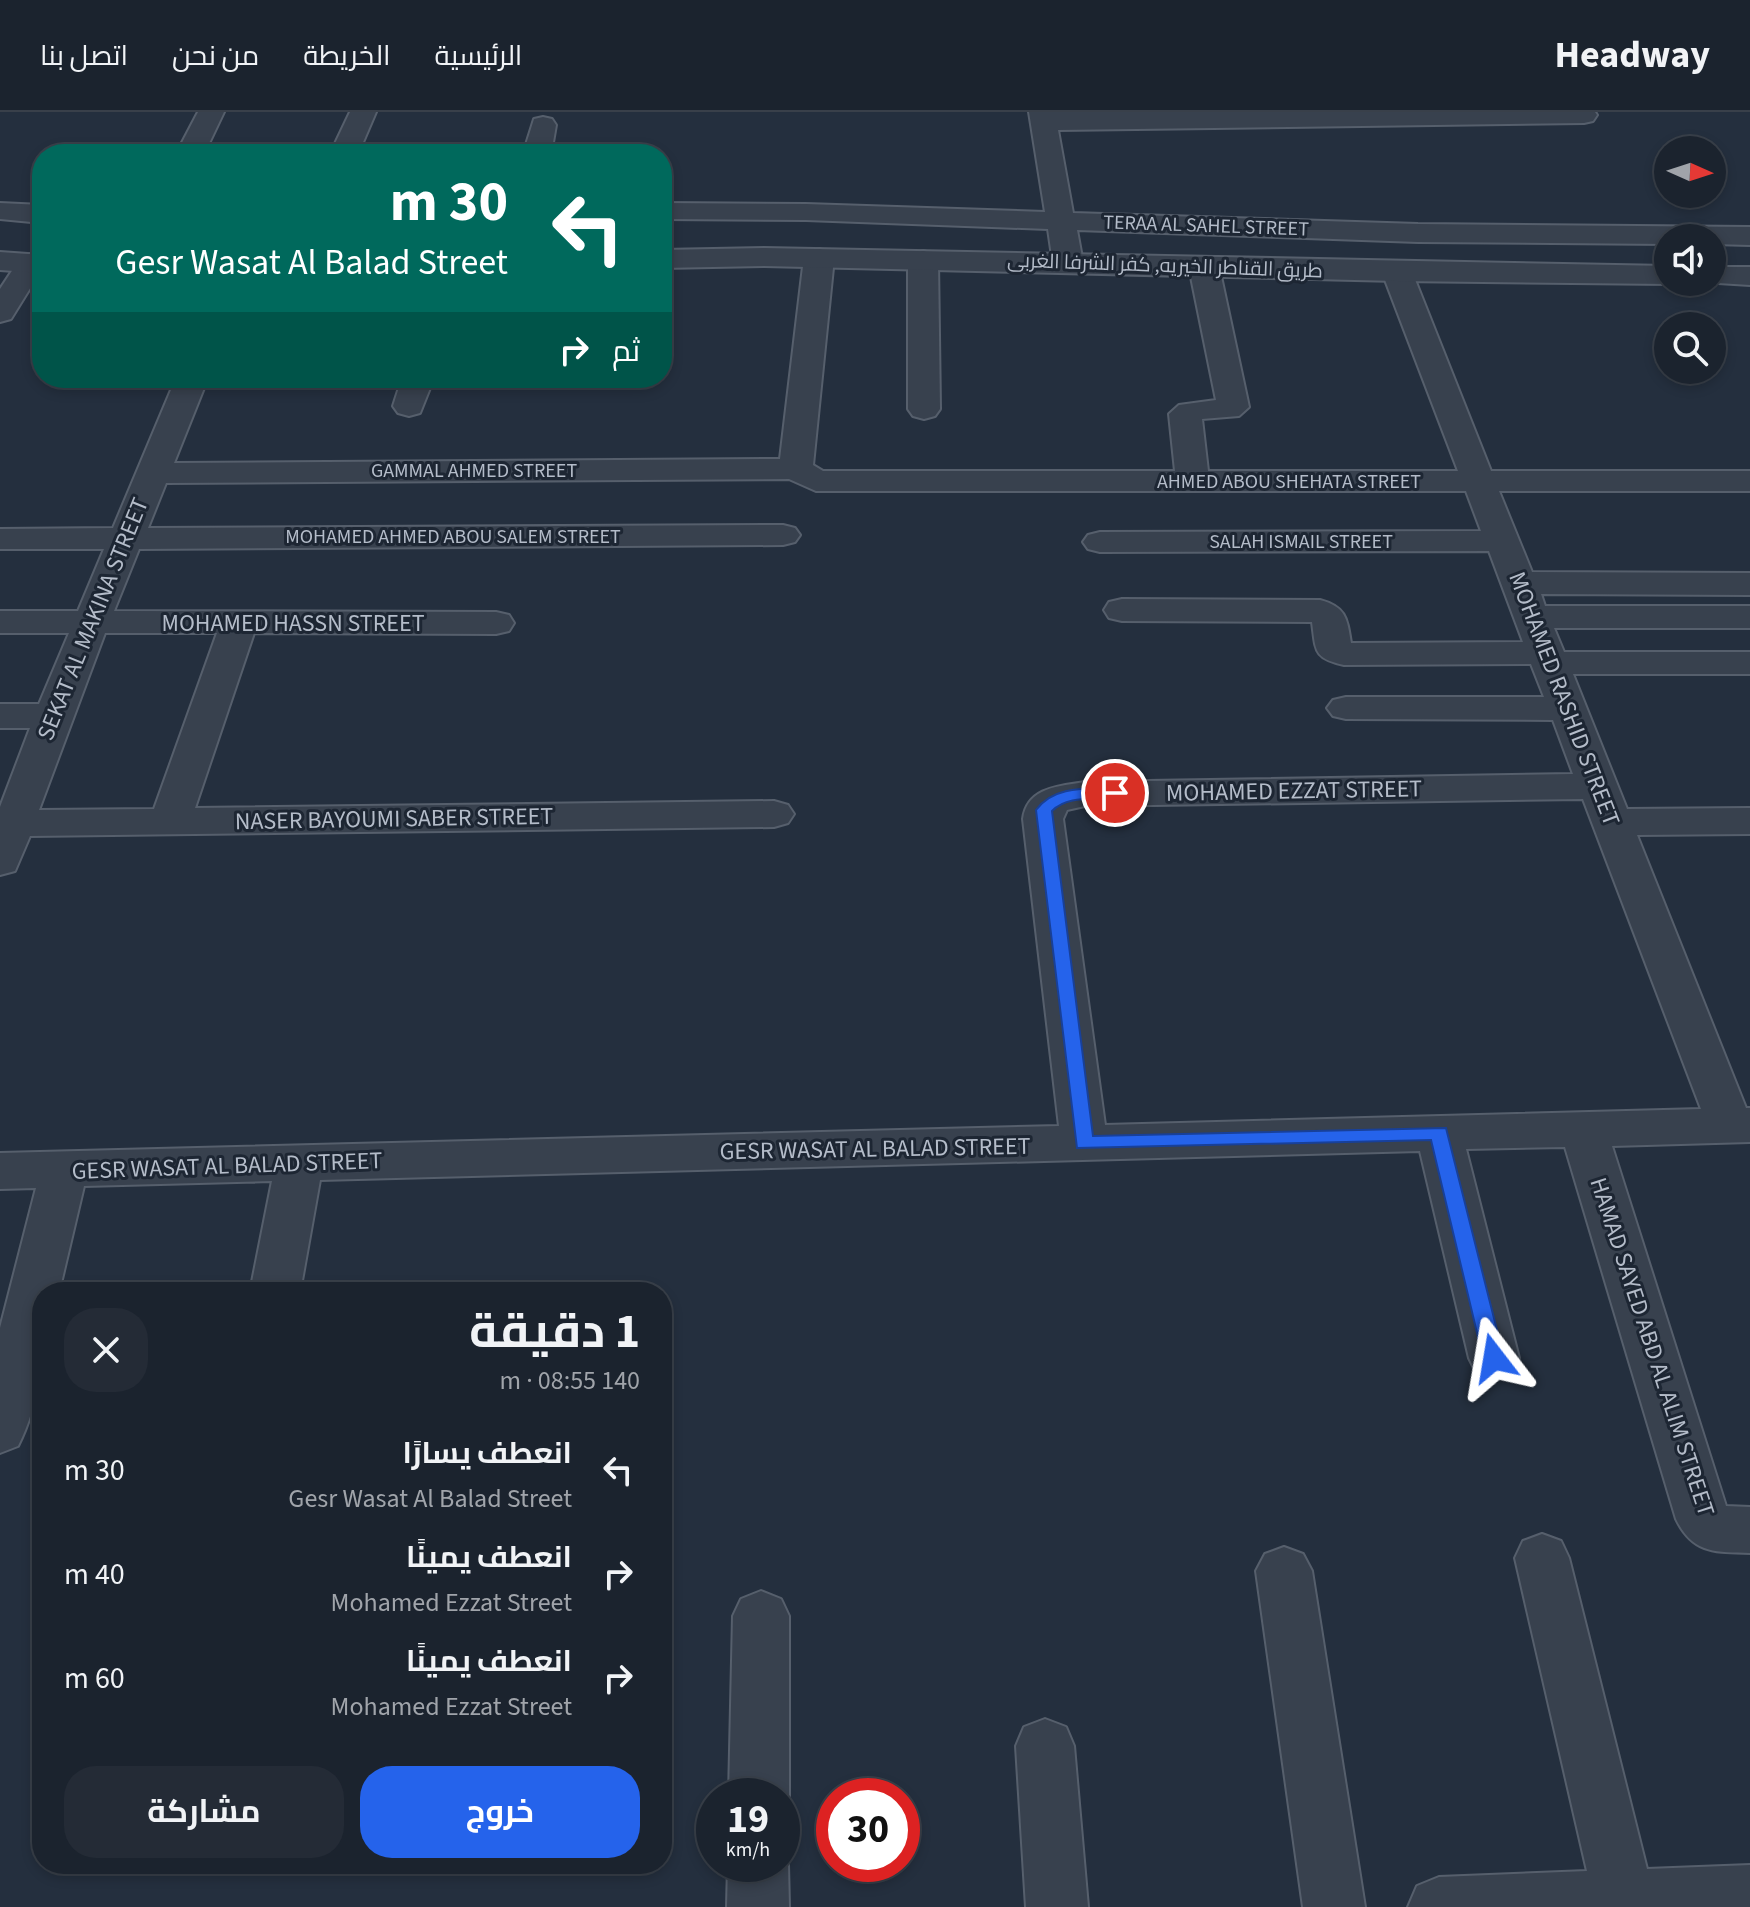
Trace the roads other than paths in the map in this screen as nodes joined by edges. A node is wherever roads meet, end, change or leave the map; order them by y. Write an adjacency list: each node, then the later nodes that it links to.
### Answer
1 (211, 112): 6 (street)
2 (363, 112): 7 (street)
3 (1584, 115): 4 (street)
4 (1043, 117): 13 (street)
5 (543, 125): 8 (street)
6 (195, 144)
7 (349, 144)
8 (539, 144)
9 (0, 211): 11 (street)
10 (672, 211): 13 (street, TERAA AL SAHEL STREET)
11 (32, 213)
12 (1750, 236): 13 (street, TERAA AL SAHEL STREET)
13 (1065, 238): 16 (street, طريق القناطر الخيريه, كفر الشرفا الغربى); 19 (street, طريق القناطر الخيريه, كفر الشرفا الغربى)
14 (819, 258): 15 (street, طريق القناطر الخيريه, كفر الشرفا الغربى); 16 (street, طريق القناطر الخيريه, كفر الشرفا الغربى); 28 (street)
15 (672, 259)
16 (923, 260): 27 (street)
17 (0, 261): 18 (street)
18 (32, 264)
19 (1204, 267): 21 (street, طريق القناطر الخيريه, كفر الشرفا الغربى); 31 (street)
20 (32, 271): 25 (street)
21 (1397, 272): 22 (street, طريق القناطر الخيريه, كفر الشرفا الغربى); 32 (street, MOHAMED RASHID STREET)
22 (1654, 275)
23 (1726, 276): 24 (street)
24 (1750, 276)
25 (0, 313)
26 (188, 388): 29 (street, SEKAT AL MAKINA STREET)
27 (924, 409)
28 (796, 469): 29 (street, GAMMAL AHMED STREET); 31 (street, AHMED ABOU SHEHATA STREET)
29 (151, 473): 35 (street, SEKAT AL MAKINA STREET)
30 (1750, 481): 32 (street, AHMED ABOU SHEHATA STREET)
31 (1193, 482): 32 (street, AHMED ABOU SHEHATA STREET)
32 (1478, 482): 36 (street, MOHAMED RASHID STREET)
33 (783, 535): 35 (street, MOHAMED AHMED ABOU SALEM STREET)
34 (0, 539): 35 (street, MOHAMED AHMED ABOU SALEM STREET)
35 (123, 539): 43 (street, SEKAT AL MAKINA STREET)
36 (1502, 541): 37 (street, SALAH ISMAIL STREET); 39 (street, MOHAMED RASHID STREET)
37 (1100, 542)
38 (1750, 584): 39 (street)
39 (1525, 600): 41 (street); 46 (street, MOHAMED RASHID STREET)
40 (1122, 610): 46 (street)
41 (1750, 617)
42 (0, 622): 43 (street, MOHAMED HASSN STREET)
43 (91, 623): 44 (street, MOHAMED HASSN STREET); 51 (street, SEKAT AL MAKINA STREET)
44 (239, 623): 45 (street, MOHAMED HASSN STREET); 54 (street)
45 (496, 623)
46 (1547, 658): 47 (street); 49 (street, MOHAMED RASHID STREET)
47 (1750, 663)
48 (1346, 708): 49 (street)
49 (1567, 709): 52 (street, MOHAMED RASHID STREET)
50 (0, 716): 51 (street)
51 (53, 716): 56 (street, SEKAT AL MAKINA STREET)
52 (1605, 804): 55 (street); 58 (street, MOHAMED RASHID STREET); 61 (street, MOHAMED EZZAT STREET)
53 (774, 814): 54 (street, NASER BAYOUMI SABER STREET)
54 (170, 821): 56 (street, NASER BAYOUMI SABER STREET)
55 (1750, 821)
56 (14, 823): 57 (street, SEKAT AL MAKINA STREET)
57 (0, 862)
58 (1740, 1125): 59 (street, GESR WASAT AL BALAD STREET)
59 (1583, 1128): 60 (street, GESR WASAT AL BALAD STREET); 70 (street, HAMAD SAYED ABD AL ALIM STREET)
60 (1439, 1133): 61 (street, GESR WASAT AL BALAD STREET); 68 (street)
61 (1084, 1143): 62 (street, GESR WASAT AL BALAD STREET)
62 (299, 1164): 63 (street, GESR WASAT AL BALAD STREET); 66 (street)
63 (64, 1170): 64 (street, GESR WASAT AL BALAD STREET); 65 (street)
64 (0, 1171)
65 (37, 1282)
66 (277, 1282)
67 (32, 1300): 69 (street)
68 (1494, 1358)
69 (0, 1431)
70 (1750, 1530)
71 (1542, 1558): 78 (street)
72 (1284, 1571): 81 (street)
73 (761, 1616): 75 (street)
74 (1045, 1746): 80 (street)
75 (759, 1778)
76 (758, 1882): 79 (street)
77 (1750, 1895): 78 (street)
78 (1624, 1900): 82 (street)
79 (758, 1907)
80 (1057, 1907)
81 (1334, 1907)
82 (1439, 1907)

